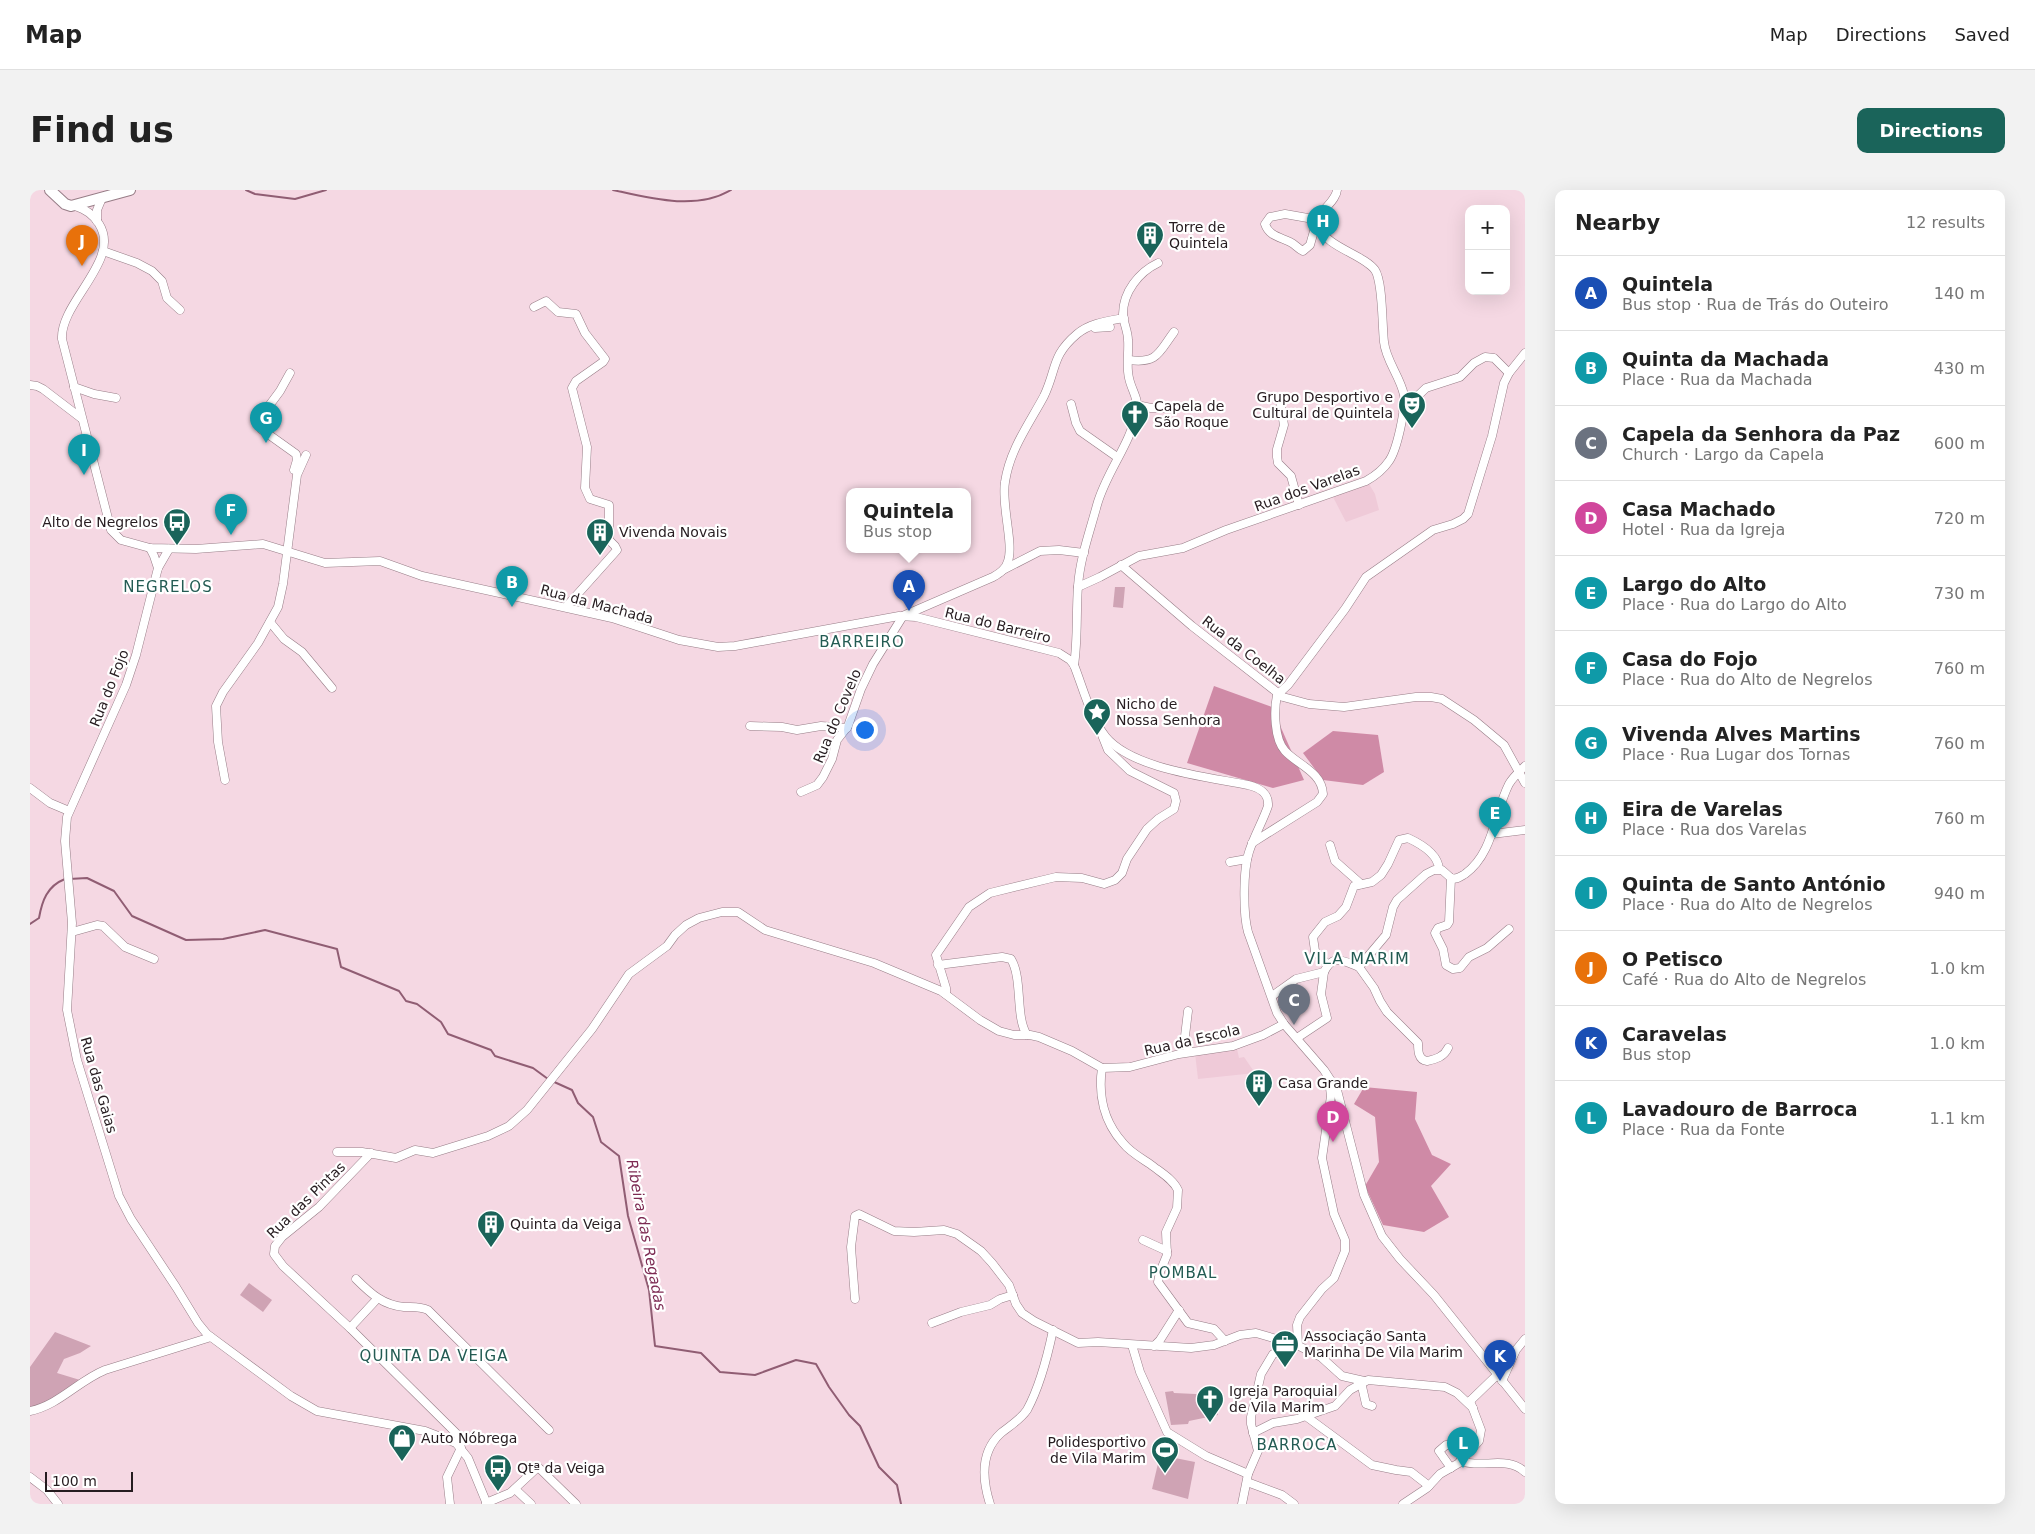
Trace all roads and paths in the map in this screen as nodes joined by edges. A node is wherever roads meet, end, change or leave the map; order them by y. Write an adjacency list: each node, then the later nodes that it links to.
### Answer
1 (50, 190): 5 (main road)
2 (130, 190): 4 (main road)
3 (1337, 190): 6 (street)
4 (102, 198): 5 (main road); 7 (street)
5 (75, 206): 7 (street)
6 (1319, 220): 8 (street); 8 (street)
7 (97, 221): 9 (street)
8 (1320, 228): 28 (street, Rua dos Varelas)
9 (102, 251): 12 (street); 22 (street, Rua da Machada)
10 (1158, 263): 13 (street)
11 (534, 307): 42 (street)
12 (180, 310)
13 (1124, 318): 16 (street); 18 (street)
14 (1110, 327): 16 (street)
15 (1174, 332): 18 (street)
16 (1068, 342): 40 (street)
17 (1525, 353): 20 (street)
18 (1129, 360): 26 (street)
19 (290, 373): 33 (street)
20 (1509, 373): 28 (street); 48 (street)
21 (30, 385): 29 (street)
22 (74, 388): 23 (street); 29 (street, Rua da Machada)
23 (116, 398)
24 (1280, 400): 32 (street)
25 (1071, 404): 31 (street)
26 (1137, 405): 27 (street); 31 (street)
27 (1166, 408)
28 (1403, 410): 32 (street, Rua dos Varelas)
29 (81, 418): 34 (street, Rua da Machada)
30 (306, 455): 33 (street)
31 (1117, 457): 37 (street)
32 (1299, 505): 38 (street, Rua dos Varelas)
33 (293, 506): 36 (street)
34 (150, 548): 35 (street, Rua da Machada); 39 (street)
35 (169, 549): 36 (street, Rua da Machada); 39 (street, Rua do Fojo)
36 (288, 552): 42 (street, Rua da Machada); 44 (street)
37 (1084, 553): 40 (street); 41 (street)
38 (1121, 565): 41 (street, Rua dos Varelas); 48 (street, Rua da Coelha)
39 (158, 568): 57 (street, Rua do Fojo)
40 (1002, 571): 43 (street)
41 (1078, 587): 46 (street)
42 (566, 607): 45 (street, Rua da Machada)
43 (903, 616): 45 (street, Rua do Barreiro); 46 (street, Rua do Barreiro); 50 (street, Rua do Covelo)
44 (270, 622): 47 (street); 53 (street)
45 (735, 646)
46 (1074, 666): 51 (street)
47 (332, 688)
48 (1278, 693): 52 (street, Rua da Coelha); 60 (street)
49 (750, 726): 50 (street)
50 (847, 728): 56 (street, Rua do Covelo)
51 (1101, 730): 60 (street); 71 (street)
52 (1522, 769): 54 (street, Rua da Coelha); 59 (street)
53 (225, 780)
54 (1525, 783)
55 (30, 788): 57 (street)
56 (801, 792)
57 (69, 812): 68 (street, Rua das Gaias)
58 (1525, 830): 59 (street)
59 (1492, 834): 65 (street)
60 (1252, 843): 62 (street)
61 (1330, 845): 66 (street)
62 (1247, 859): 63 (street); 75 (street)
63 (1230, 862)
64 (1439, 869): 65 (street); 66 (street); 72 (street)
65 (1451, 878): 67 (street)
66 (1361, 884): 70 (street)
67 (1508, 929)
68 (72, 932): 69 (street); 96 (street, Rua das Gaias)
69 (154, 959)
70 (1327, 964): 72 (street); 73 (street)
71 (938, 965): 74 (street); 78 (street)
72 (1359, 967): 80 (street)
73 (1324, 972): 75 (street); 79 (street)
74 (946, 994): 78 (street); 85 (street)
75 (1272, 996): 77 (street)
76 (1188, 1011): 81 (street)
77 (1284, 1024): 79 (street); 81 (street, Rua da Escola)
78 (1027, 1035): 82 (street)
79 (1297, 1038): 83 (street)
80 (1448, 1048)
81 (1189, 1052): 82 (street, Rua da Escola)
82 (1102, 1068): 87 (street)
83 (1328, 1076): 100 (street); 102 (street)
84 (337, 1152): 85 (street)
85 (371, 1153): 94 (street, Rua das Pintas)
86 (1142, 1240): 87 (street)
87 (1167, 1252): 92 (street)
88 (356, 1280): 90 (street)
89 (1013, 1296): 91 (street); 93 (street); 95 (street)
90 (377, 1299): 94 (street); 109 (street)
91 (855, 1299)
92 (1179, 1310): 98 (street); 101 (street)
93 (932, 1322)
94 (350, 1328): 110 (street)
95 (1053, 1330): 99 (street); 129 (street)
96 (211, 1337): 107 (street); 112 (street, Rua das Gaias)
97 (1525, 1339): 102 (street)
98 (1225, 1341): 100 (street); 101 (street)
99 (1132, 1344): 101 (street); 121 (street)
100 (1297, 1345): 103 (street); 111 (street)
101 (1154, 1346)
102 (1499, 1378): 105 (street); 106 (street)
103 (1362, 1382): 104 (street); 105 (street); 108 (street)
104 (1372, 1406)
105 (1472, 1408): 116 (street)
106 (1525, 1409)
107 (30, 1411)
108 (1307, 1416): 111 (street); 122 (street)
109 (549, 1430)
110 (454, 1431): 112 (street); 114 (street)
111 (1253, 1433): 121 (street)
112 (451, 1441): 114 (street)
113 (1451, 1445): 118 (street)
114 (461, 1448): 115 (street); 117 (street)
115 (469, 1460): 117 (street); 124 (street)
116 (1460, 1461): 118 (street); 119 (street)
117 (454, 1463): 126 (street)
118 (1450, 1468): 122 (street)
119 (1525, 1472)
120 (30, 1477): 125 (street)
121 (1248, 1478): 130 (street); 131 (street)
122 (1429, 1486): 132 (street)
123 (515, 1488): 124 (street); 127 (street); 128 (street)
124 (486, 1503)
125 (58, 1504)
126 (450, 1504)
127 (531, 1504)
128 (576, 1504)
129 (990, 1504)
130 (1242, 1504)
131 (1294, 1504)
132 (1404, 1504)

